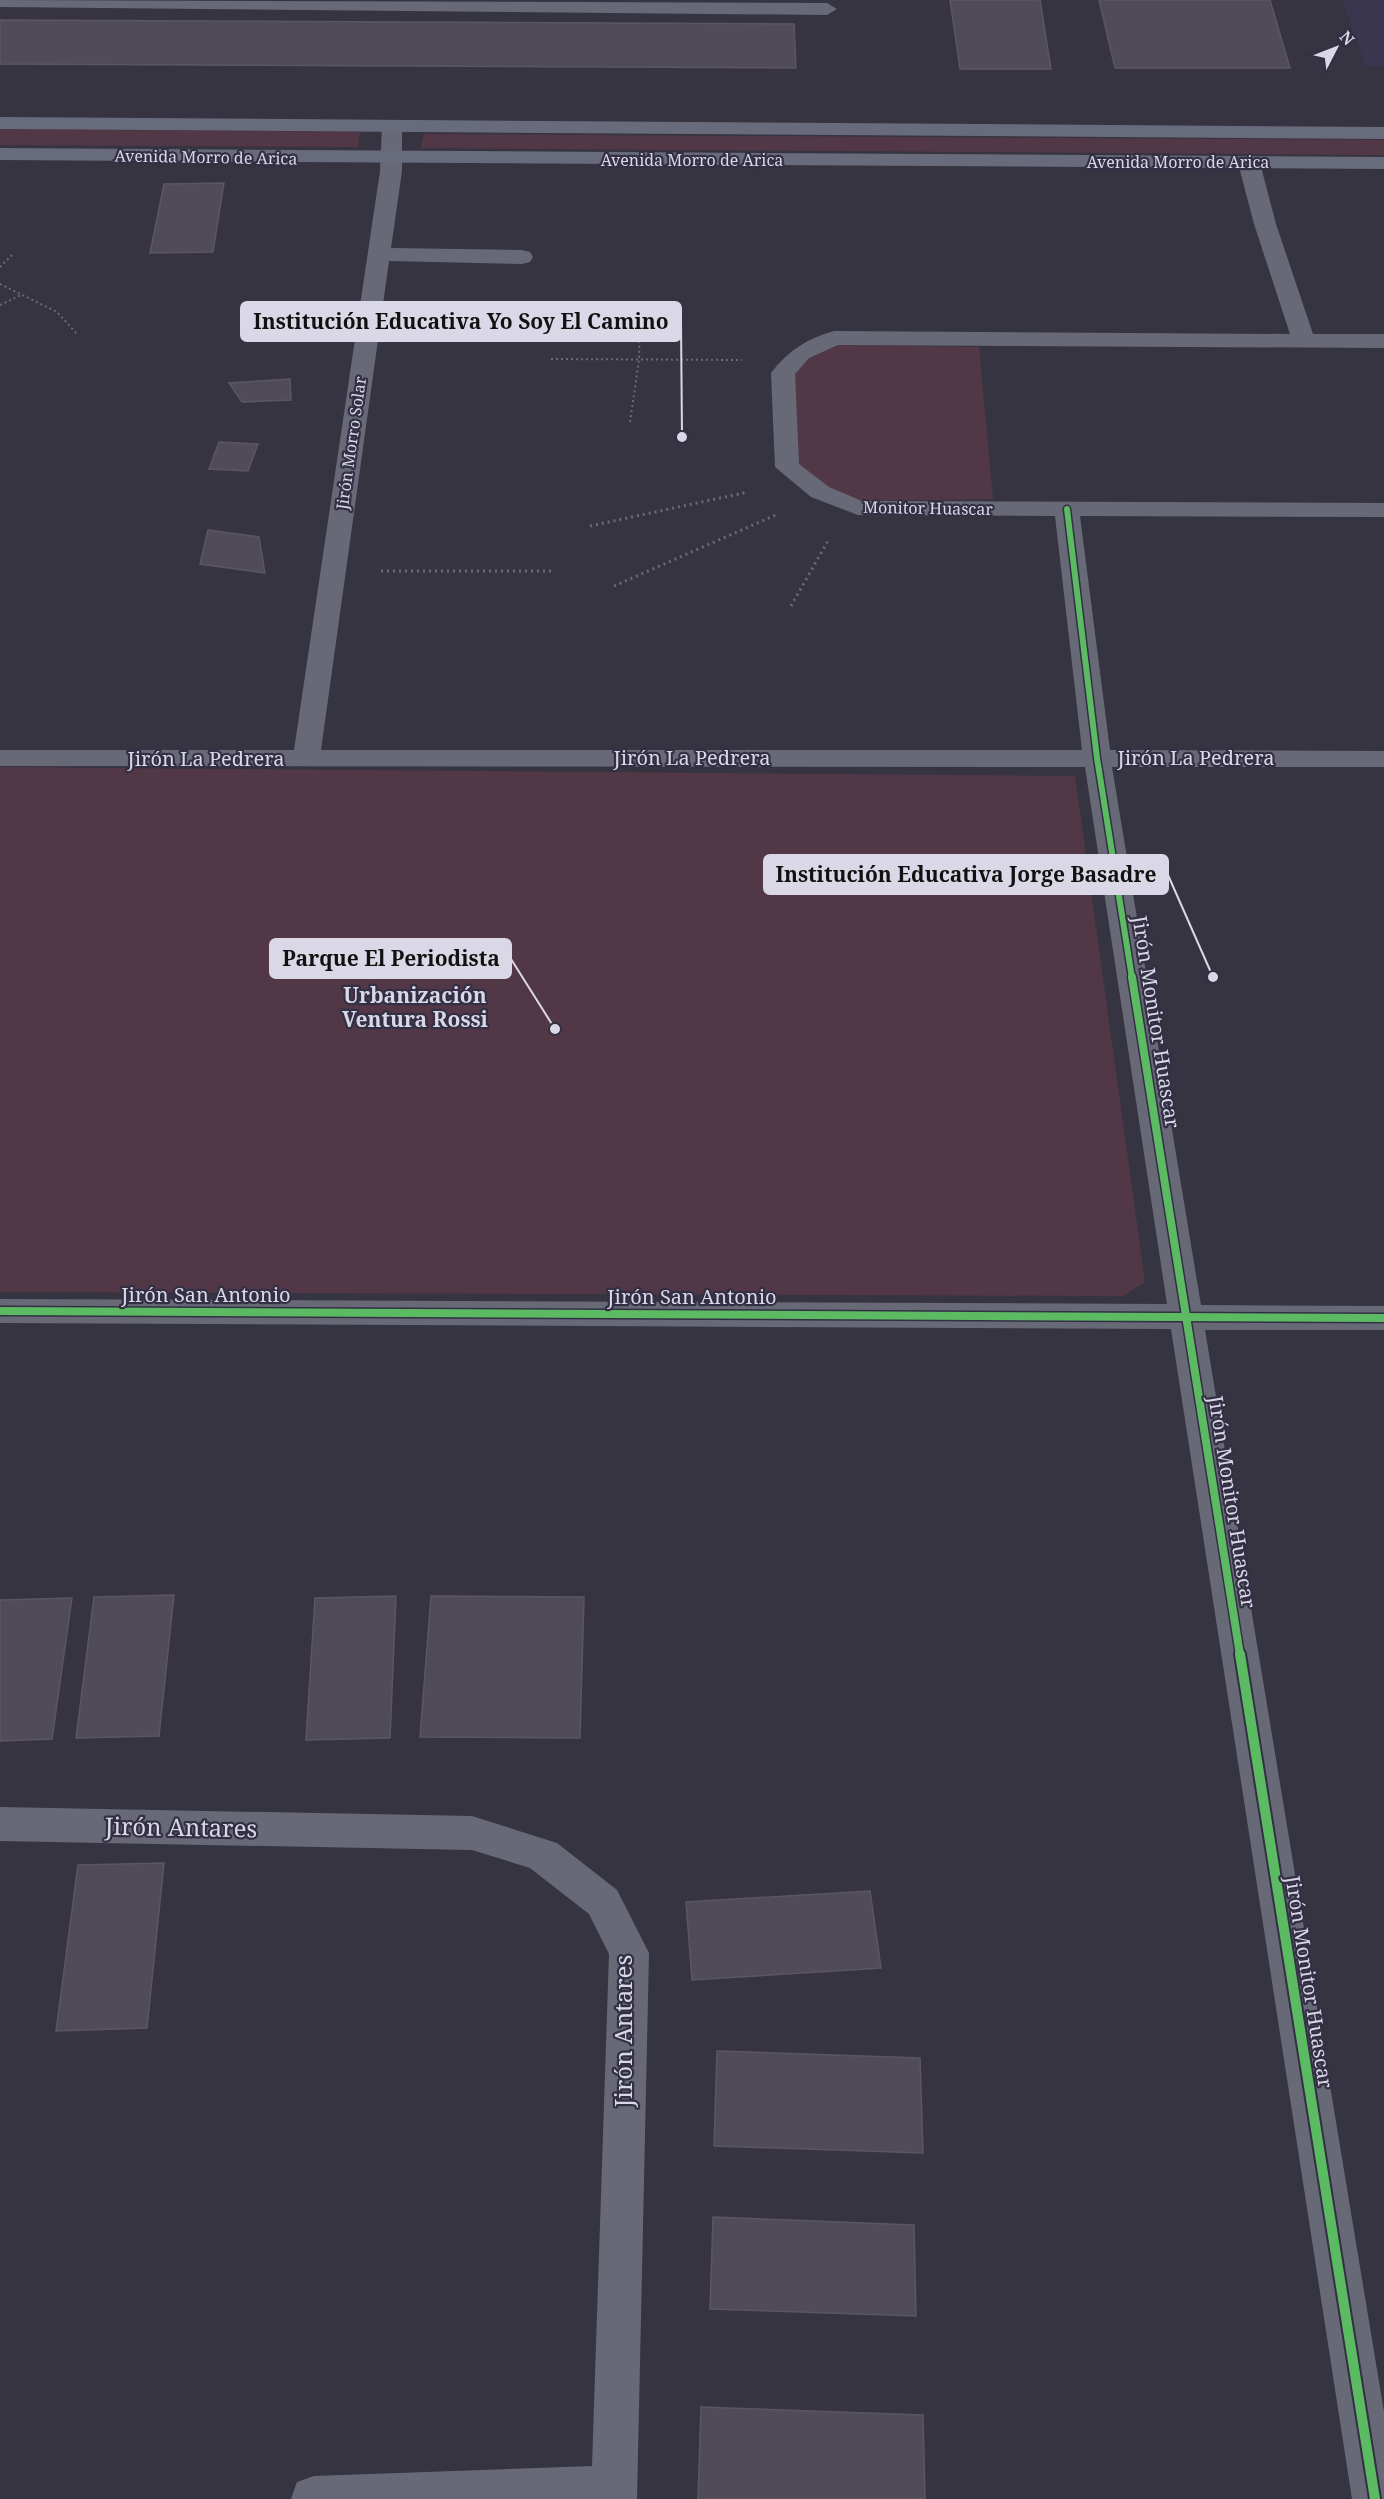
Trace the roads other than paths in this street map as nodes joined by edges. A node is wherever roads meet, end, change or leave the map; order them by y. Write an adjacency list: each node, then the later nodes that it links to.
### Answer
1 (0, 1): 2 (street)
2 (180, 1): 3 (street)
3 (601, 3): 4 (street)
4 (827, 9)
5 (0, 123): 6 (main road, Avenida Morro de Arica)
6 (392, 126): 7 (main road, Avenida Morro de Arica); 9 (street, Jirón Morro Solar)
7 (1384, 133)
8 (0, 154): 9 (main road, Avenida Morro de Arica)
9 (393, 159): 10 (main road, Avenida Morro de Arica); 12 (street, Jirón Morro Solar)
10 (1249, 163): 11 (main road, Avenida Morro de Arica); 14 (street)
11 (1384, 163)
12 (379, 254): 13 (street); 20 (street, Jirón Morro Solar)
13 (522, 257)
14 (1304, 341): 15 (street, Monitor Huascar); 16 (street, Monitor Huascar)
15 (1384, 341)
16 (1067, 509): 17 (street, Monitor Huascar); 19 (street, Jirón Monitor Huascar)
17 (1384, 510)
18 (0, 758): 20 (street, Jirón La Pedrera)
19 (1097, 758): 20 (street, Jirón La Pedrera); 21 (street, Jirón La Pedrera); 23 (street, Jirón Monitor Huascar)
20 (306, 759)
21 (1384, 759)
22 (0, 1311): 23 (street, Jirón San Antonio)
23 (1185, 1316): 24 (street, Jirón San Antonio); 28 (street, Jirón Monitor Huascar)
24 (1384, 1318)
25 (0, 1824): 26 (street, Jirón Antares)
26 (614, 2494): 27 (street)
27 (314, 2499)
28 (1375, 2499)

